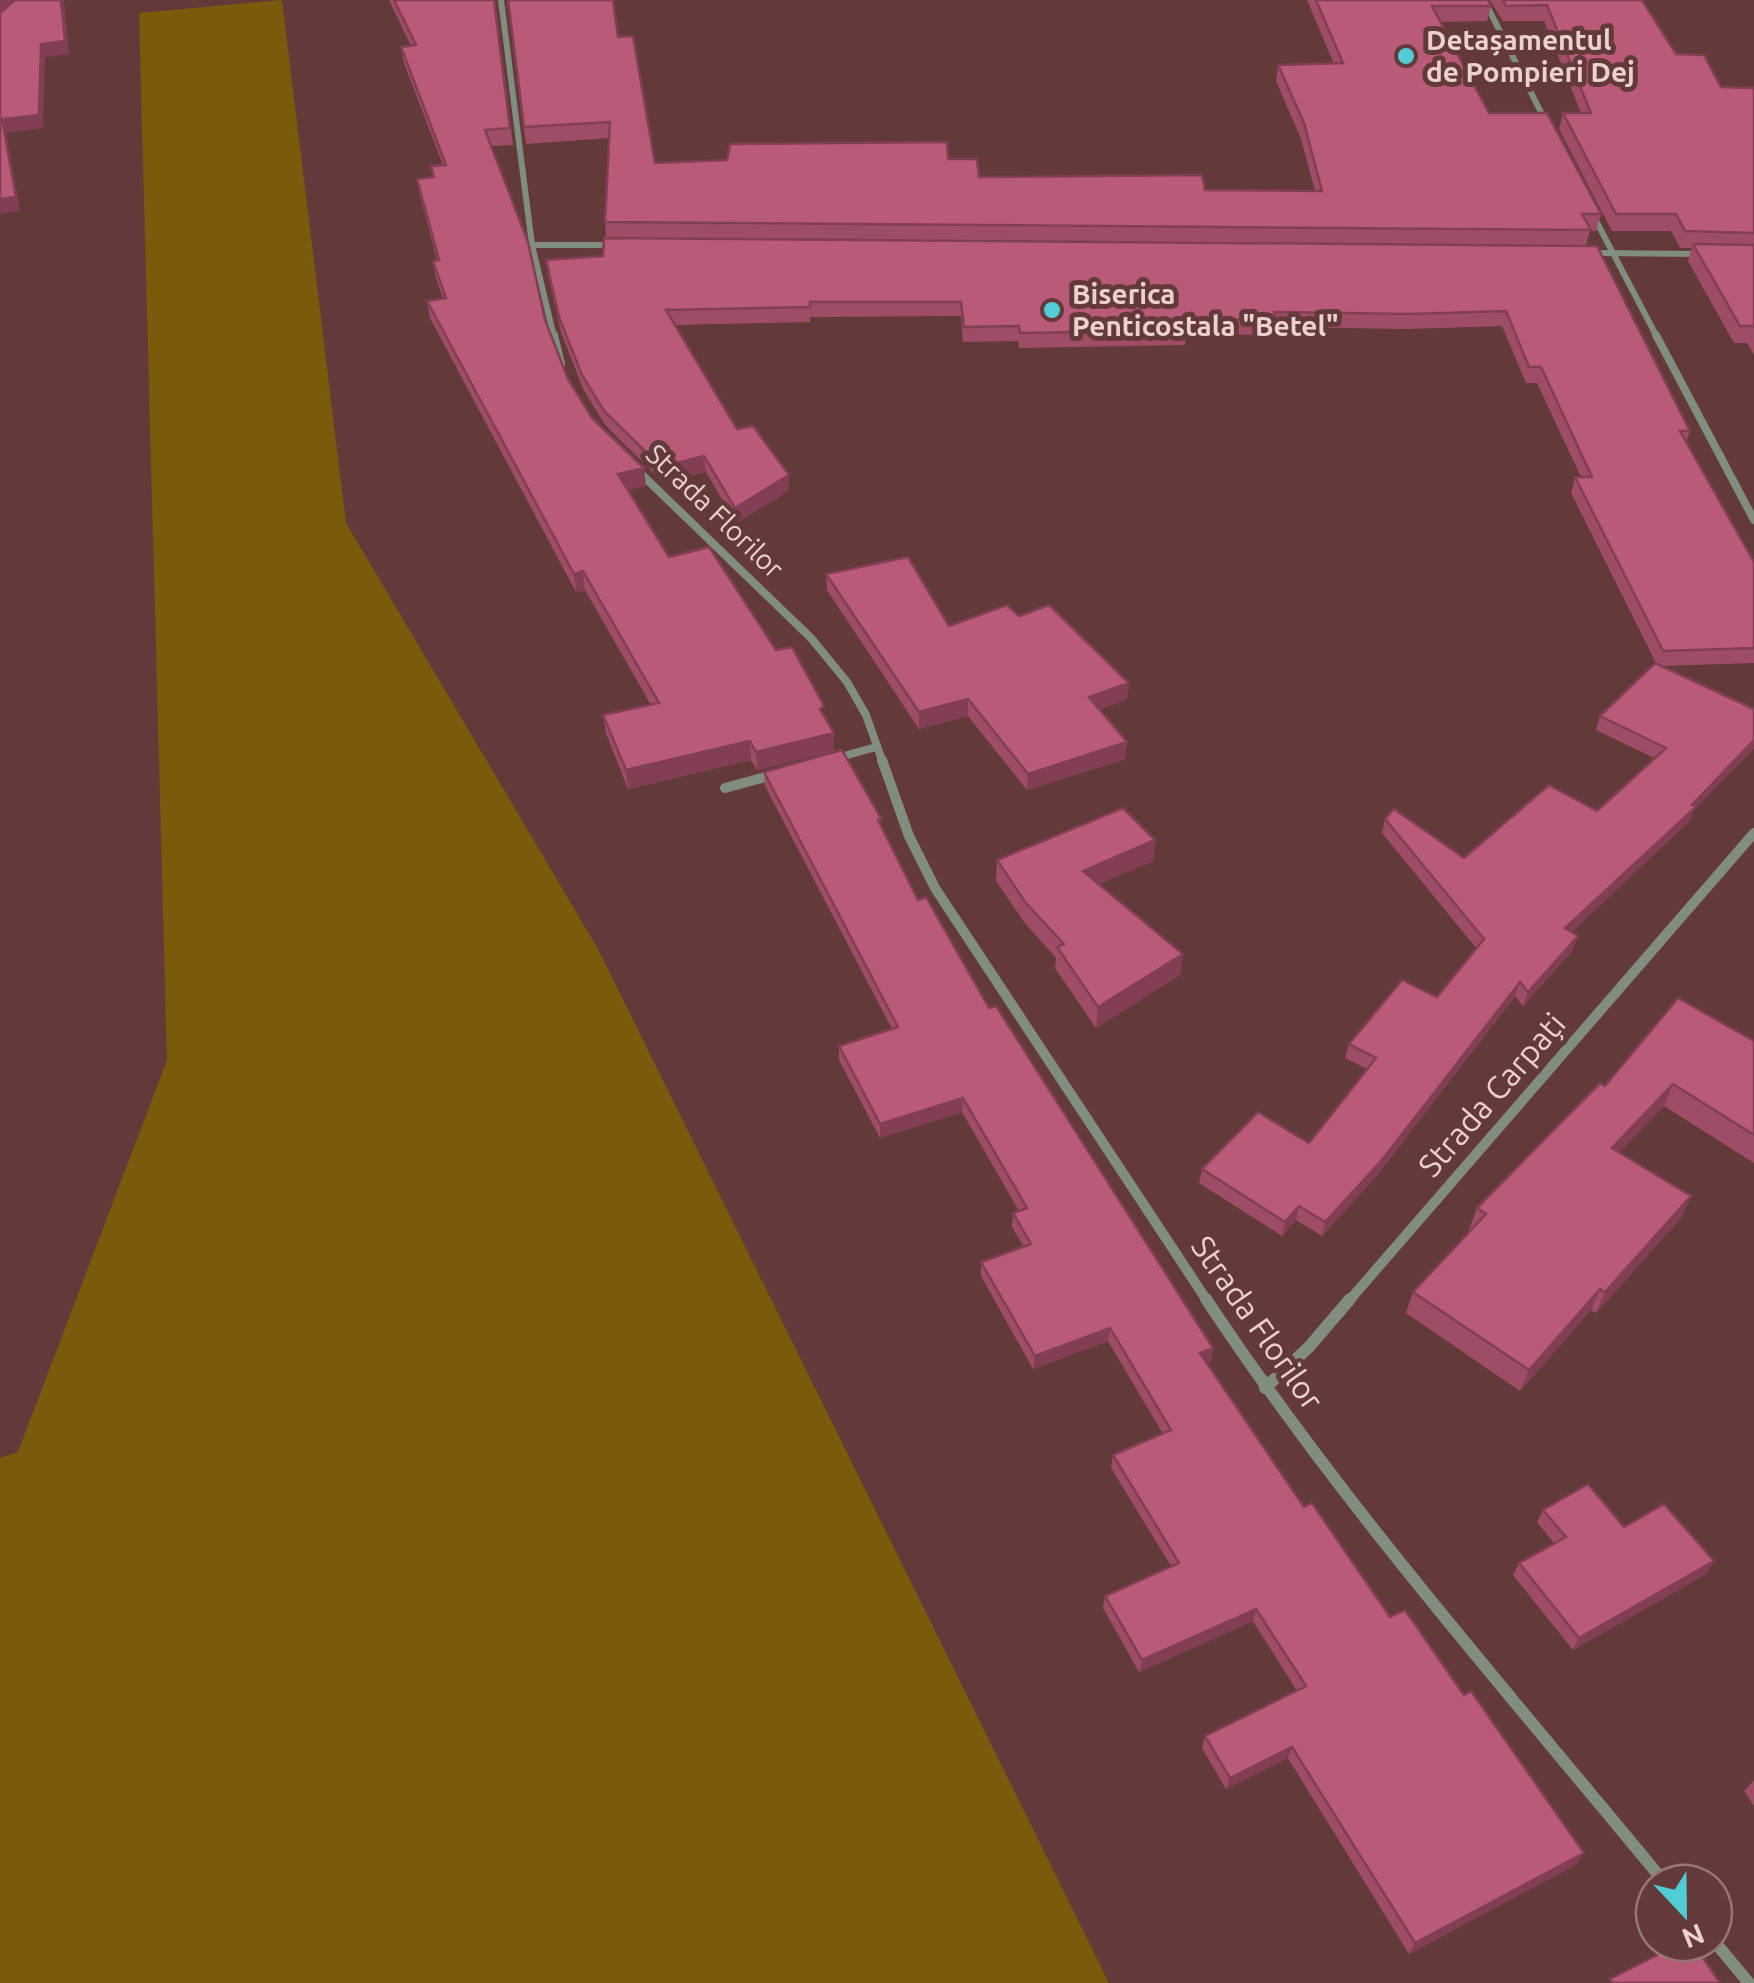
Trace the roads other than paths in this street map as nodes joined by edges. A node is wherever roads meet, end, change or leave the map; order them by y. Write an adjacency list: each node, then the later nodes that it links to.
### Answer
1 (501, 0): 5 (street)
2 (1484, 0): 3 (street)
3 (1550, 131)
4 (1585, 199): 8 (street)
5 (532, 245): 6 (street); 10 (street)
6 (628, 246)
7 (1576, 253): 8 (street)
8 (1613, 254): 9 (street); 12 (street)
9 (1714, 254)
10 (567, 378)
11 (622, 455): 13 (street, Strada Florilor)
12 (1754, 520)
13 (876, 748): 14 (street); 18 (street, Strada Florilor)
14 (819, 763)
15 (782, 773): 16 (street)
16 (725, 788)
17 (1754, 833): 18 (street, Strada Carpați)
18 (1266, 1388): 19 (street, Strada Florilor)
19 (1650, 1863)
20 (1731, 1963): 21 (street)
21 (1748, 1983)

